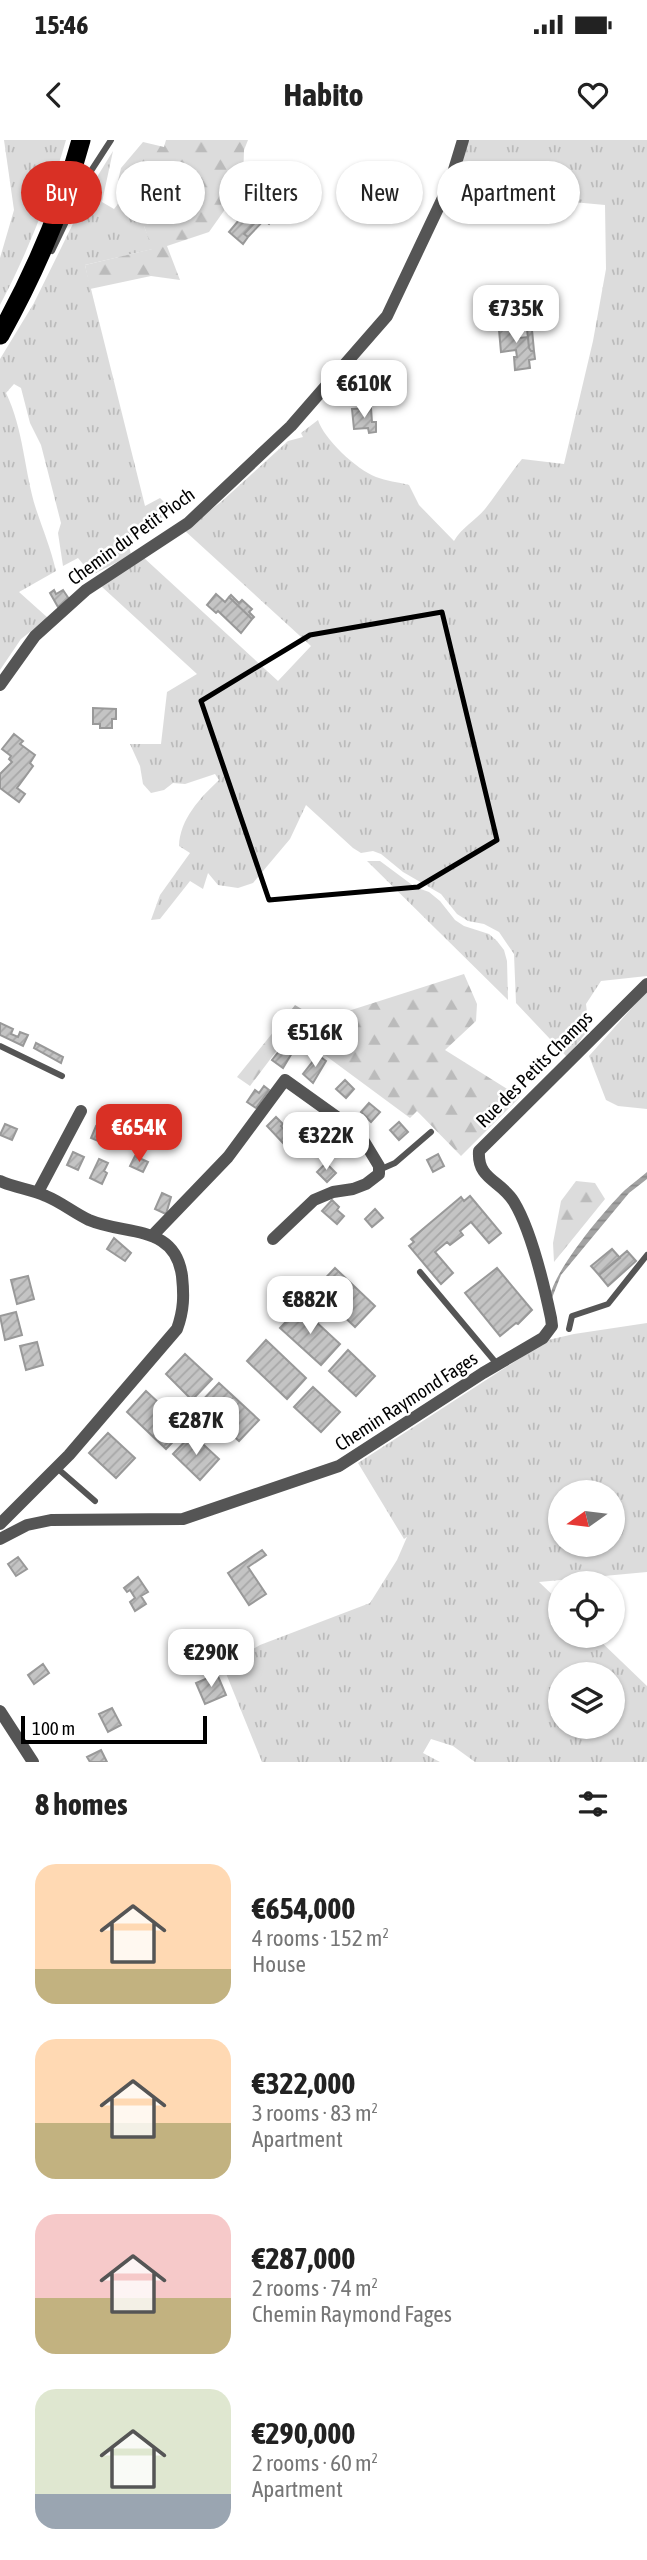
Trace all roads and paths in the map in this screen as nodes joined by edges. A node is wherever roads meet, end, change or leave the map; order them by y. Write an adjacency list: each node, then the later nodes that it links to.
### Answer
1 (82, 140): 6 (highway)
2 (111, 140): 4 (lane)
3 (463, 140): 8 (street, Chemin du Petit Pioch)
4 (47, 262)
5 (41, 274): 6 (lane)
6 (12, 314): 7 (highway)
7 (0, 335)
8 (0, 685)
9 (647, 984): 22 (street, Rue des Petits Champs)
10 (0, 1046): 11 (lane)
11 (62, 1076)
12 (81, 1111): 16 (street)
13 (431, 1132): 14 (lane)
14 (379, 1170): 17 (street); 18 (street)
15 (0, 1181): 16 (street)
16 (38, 1192): 17 (street)
17 (153, 1235): 24 (street)
18 (272, 1239)
19 (647, 1255): 21 (lane)
20 (419, 1272): 23 (lane)
21 (569, 1329)
22 (543, 1338): 23 (street, Chemin Raymond Fages)
23 (497, 1365): 27 (street, Chemin Raymond Fages)
24 (56, 1468): 25 (lane); 26 (street)
25 (95, 1501)
26 (0, 1524)
27 (0, 1539)
28 (0, 1711): 29 (street)
29 (33, 1762)

